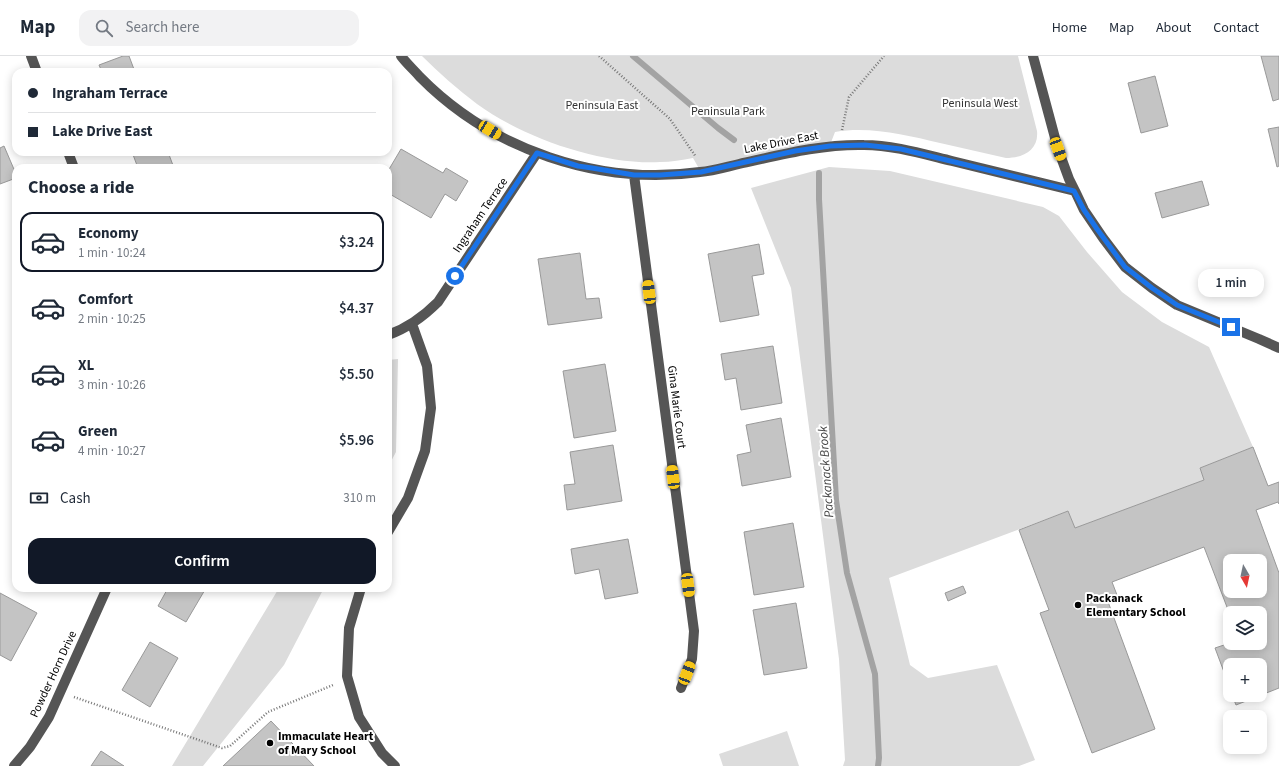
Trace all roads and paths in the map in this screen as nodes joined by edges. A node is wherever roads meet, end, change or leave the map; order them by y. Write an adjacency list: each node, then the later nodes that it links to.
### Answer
1 (31, 56): 6 (street)
2 (401, 56): 8 (street, Lake Drive East)
3 (599, 56): 9 (path)
4 (884, 56): 7 (path)
5 (1033, 56): 11 (street)
6 (36, 68)
7 (839, 145): 9 (street, Lake Drive East); 11 (street, Lake Drive East)
8 (537, 153): 10 (street, Lake Drive East); 12 (street, Ingraham Terrace)
9 (706, 171): 10 (street, Lake Drive East)
10 (634, 175): 19 (street, Gina Marie Court)
11 (1074, 191): 14 (street)
12 (412, 324): 13 (street, Ingraham Terrace); 15 (street)
13 (392, 333)
14 (1279, 348)
15 (392, 525)
16 (105, 592): 20 (street, Powder Horn Drive)
17 (360, 592): 18 (street)
18 (348, 679): 20 (path); 22 (street)
19 (681, 688)
20 (60, 692): 21 (street, Powder Horn Drive)
21 (14, 766)
22 (394, 766)

